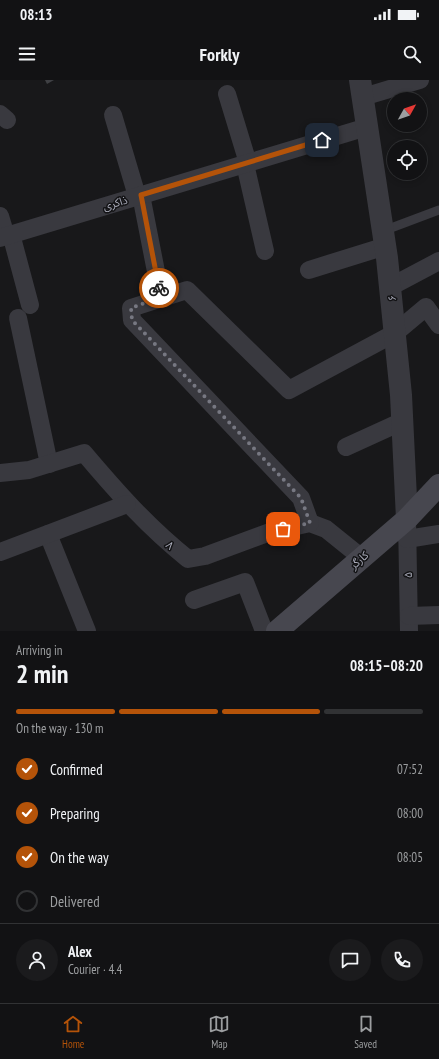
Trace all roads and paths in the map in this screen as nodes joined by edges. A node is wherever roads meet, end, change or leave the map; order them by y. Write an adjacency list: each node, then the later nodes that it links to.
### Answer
1 (420, 80): 2 (street)
2 (361, 89): 5 (street, ۶)
3 (227, 94): 6 (street)
4 (112, 115): 7 (street)
5 (367, 127): 6 (street, ذاکری); 11 (street, ۶)
6 (246, 163): 7 (street, ذاکری); 12 (street)
7 (139, 195): 10 (street, ذاکری); 16 (street)
8 (439, 210): 11 (lane)
9 (0, 216): 10 (street)
10 (6, 236): 21 (street)
11 (385, 238): 14 (street); 15 (street, ۶)
12 (265, 251)
13 (439, 261): 15 (street)
14 (309, 270)
15 (390, 287): 18 (street, ۶)
16 (164, 296): 18 (street); 25 (street)
17 (439, 325): 18 (street)
18 (395, 333): 19 (street, ۶)
19 (403, 421): 20 (street); 26 (street, ۶)
20 (346, 447)
21 (49, 464): 22 (street, ۸); 24 (street, ۸)
22 (0, 473)
23 (439, 486): 26 (main road, کارگر)
24 (127, 504): 25 (street, ۸); 27 (street)
25 (310, 523): 30 (street)
26 (407, 529): 28 (street); 30 (main road, کارگر); 33 (street, ۵)
27 (48, 534): 29 (street); 34 (street)
28 (439, 534)
29 (0, 552)
30 (362, 558): 36 (main road, کارگر)
31 (194, 600): 35 (street)
32 (439, 615): 33 (street)
33 (409, 624)
34 (88, 631)
35 (264, 631)
36 (277, 631)

